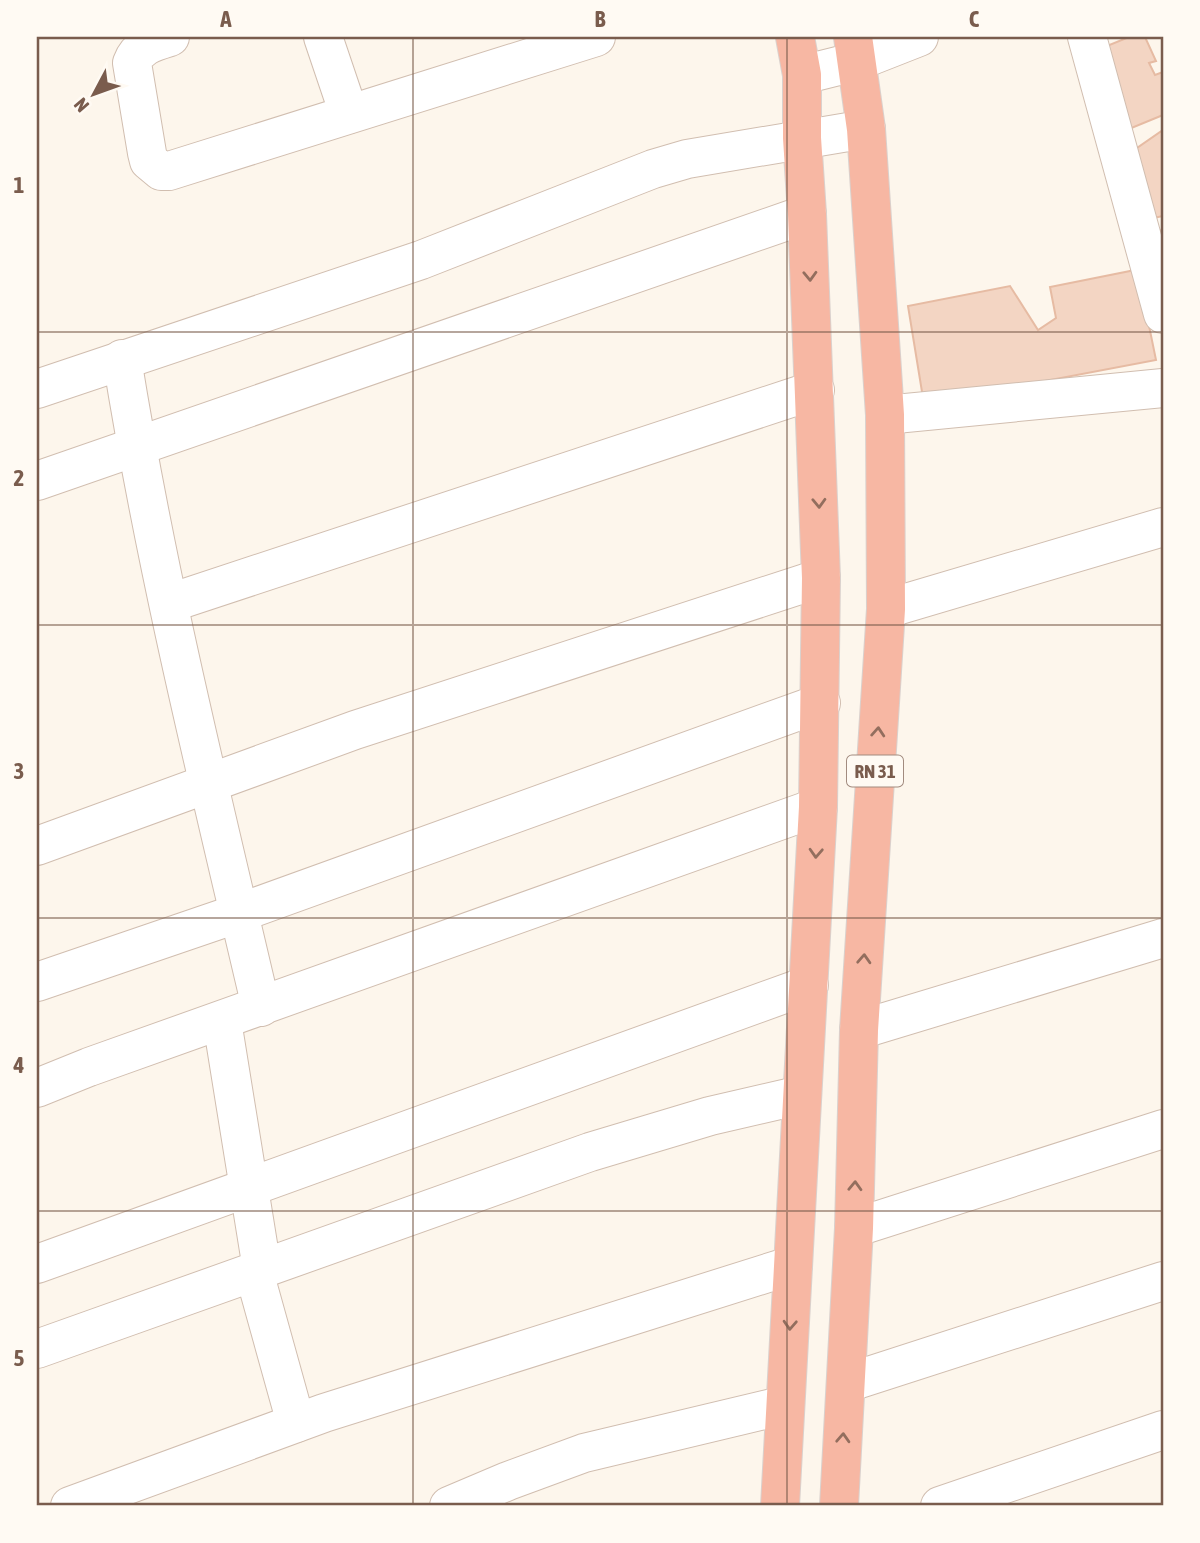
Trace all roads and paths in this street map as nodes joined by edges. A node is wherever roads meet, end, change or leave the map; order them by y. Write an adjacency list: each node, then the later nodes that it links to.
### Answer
1 (170, 37): 9 (street)
2 (323, 37): 9 (street)
3 (795, 37): 8 (highway, RN 31)
4 (919, 37): 7 (street)
5 (1087, 37): 13 (street)
6 (583, 39): 9 (street)
7 (855, 49): 8 (street); 10 (highway, RN 31)
8 (802, 75): 11 (highway, RN 31)
9 (349, 114)
10 (866, 129): 11 (street); 18 (highway, RN 31)
11 (802, 138): 12 (highway, RN 31); 14 (street)
12 (807, 214): 17 (highway, RN 31, one-way to 17); 19 (street)
13 (1163, 314)
14 (122, 359): 16 (street); 19 (street)
15 (1163, 388): 18 (street)
16 (37, 389)
17 (814, 390): 22 (highway, RN 31, one-way to 22); 23 (street)
18 (884, 415): 24 (highway, RN 31)
19 (136, 446): 20 (street); 23 (street)
20 (37, 481)
21 (1163, 527): 24 (street)
22 (821, 578): 25 (highway, RN 31); 26 (street)
23 (170, 603): 26 (street)
24 (886, 609): 35 (highway, RN 31, one-way to 24)
25 (821, 703): 27 (highway, RN 31); 29 (street)
26 (209, 783): 28 (street); 29 (street)
27 (818, 807): 32 (highway, RN 31, one-way to 32); 33 (street)
28 (37, 846)
29 (239, 913): 31 (street); 33 (street)
30 (1163, 938): 35 (street)
31 (37, 982)
32 (808, 985): 37 (highway, RN 31); 39 (street)
33 (261, 1007): 34 (street)
34 (222, 1021): 36 (street); 39 (street)
35 (859, 1030): 40 (highway, RN 31, one-way to 35)
36 (37, 1088)
37 (801, 1095): 42 (highway, RN 31); 43 (street)
38 (1163, 1129): 40 (street)
39 (249, 1186): 41 (street); 43 (street)
40 (854, 1228): 46 (highway, RN 31)
41 (37, 1264)
42 (793, 1265): 47 (highway, RN 31, one-way to 47); 48 (street)
43 (258, 1270): 45 (street); 48 (street)
44 (1163, 1281): 46 (street)
45 (37, 1349)
46 (847, 1383): 53 (highway, RN 31, one-way to 46)
47 (785, 1405): 51 (street); 52 (highway, RN 31)
48 (296, 1423): 50 (street)
49 (1163, 1430): 54 (street)
50 (70, 1506)
51 (449, 1506)
52 (780, 1506)
53 (839, 1506)
54 (940, 1506)

